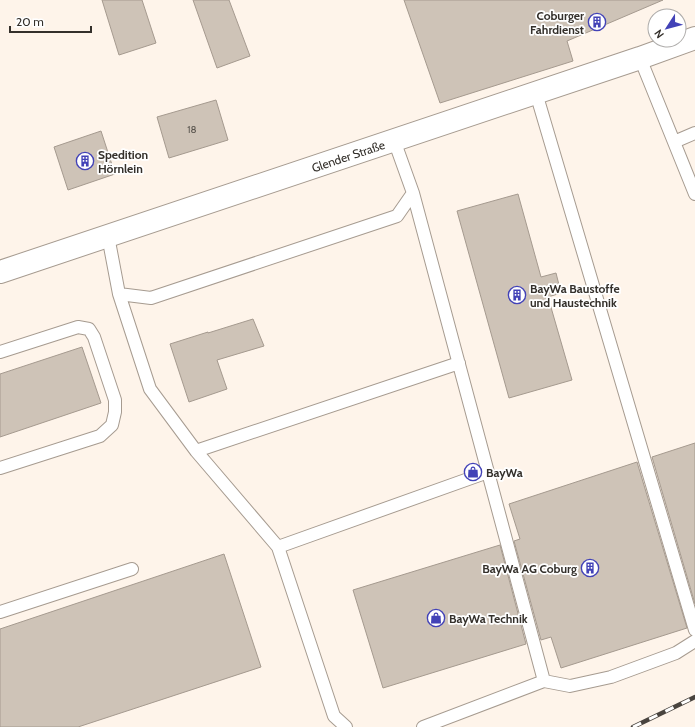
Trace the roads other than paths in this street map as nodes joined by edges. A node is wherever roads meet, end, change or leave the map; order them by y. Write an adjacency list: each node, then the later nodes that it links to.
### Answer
1 (695, 38): 2 (street, Glender Straße)
2 (640, 58): 3 (street, Glender Straße); 6 (lane)
3 (536, 93): 5 (street, Glender Straße); 20 (lane)
4 (695, 133): 6 (lane)
5 (394, 140): 7 (lane); 9 (street, Glender Straße)
6 (674, 142): 8 (lane)
7 (413, 193): 11 (lane); 13 (lane)
8 (695, 194)
9 (108, 236): 10 (street, Glender Straße); 11 (lane)
10 (0, 272)
11 (119, 294): 14 (lane)
12 (0, 352): 15 (lane)
13 (459, 363): 14 (lane); 16 (lane)
14 (196, 451): 17 (lane)
15 (0, 468)
16 (488, 472): 17 (lane); 22 (lane)
17 (278, 547): 23 (lane)
18 (132, 569): 19 (lane)
19 (0, 612)
20 (695, 630)
21 (695, 641): 22 (lane)
22 (544, 681): 24 (lane)
23 (346, 727)
24 (423, 727)

